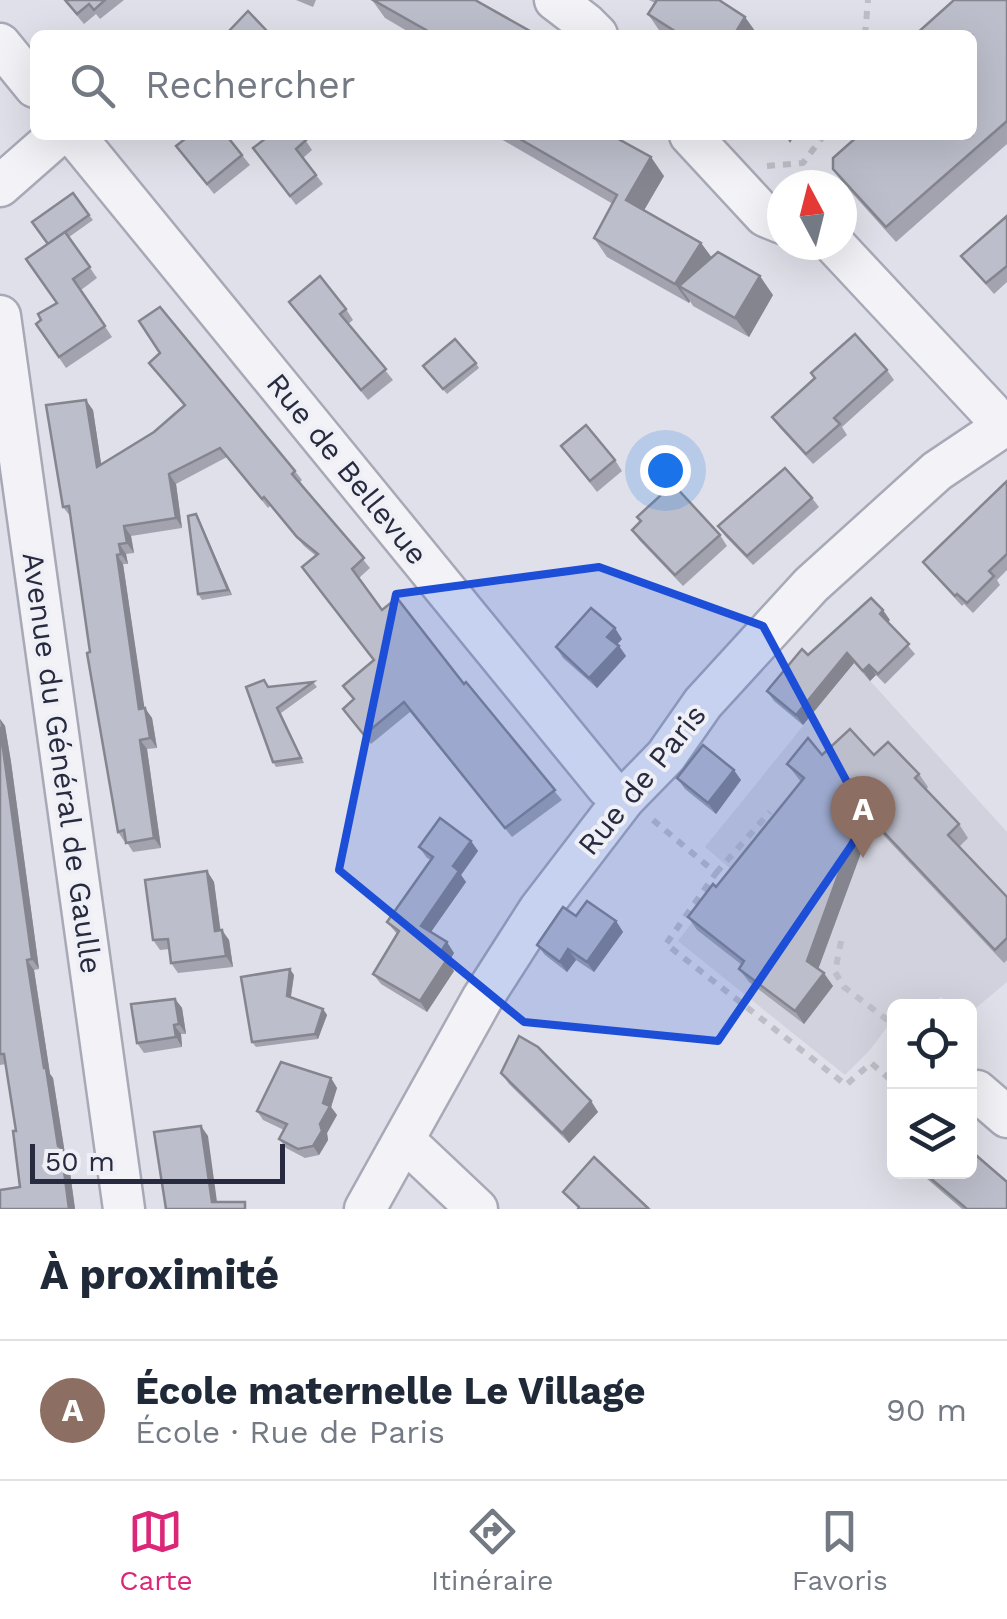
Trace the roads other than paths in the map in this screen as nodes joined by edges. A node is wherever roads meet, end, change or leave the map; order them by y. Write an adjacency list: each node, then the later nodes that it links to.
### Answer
1 (555, 0): 2 (street)
2 (592, 30)
3 (0, 44): 4 (street)
4 (30, 81)
5 (52, 140): 8 (street)
6 (78, 140): 13 (street, Rue de Bellevue)
7 (695, 140): 9 (street)
8 (0, 186)
9 (767, 217)
10 (850, 260): 12 (street)
11 (0, 316): 17 (street, Avenue du Général de Gaulle)
12 (1004, 425): 13 (street, Rue de Paris)
13 (624, 798): 16 (street, Rue de Paris)
14 (977, 1090): 15 (street)
15 (1007, 1118)
16 (404, 1140): 18 (street, Rue de Paris); 19 (street)
17 (124, 1209)
18 (365, 1209)
19 (478, 1209)

